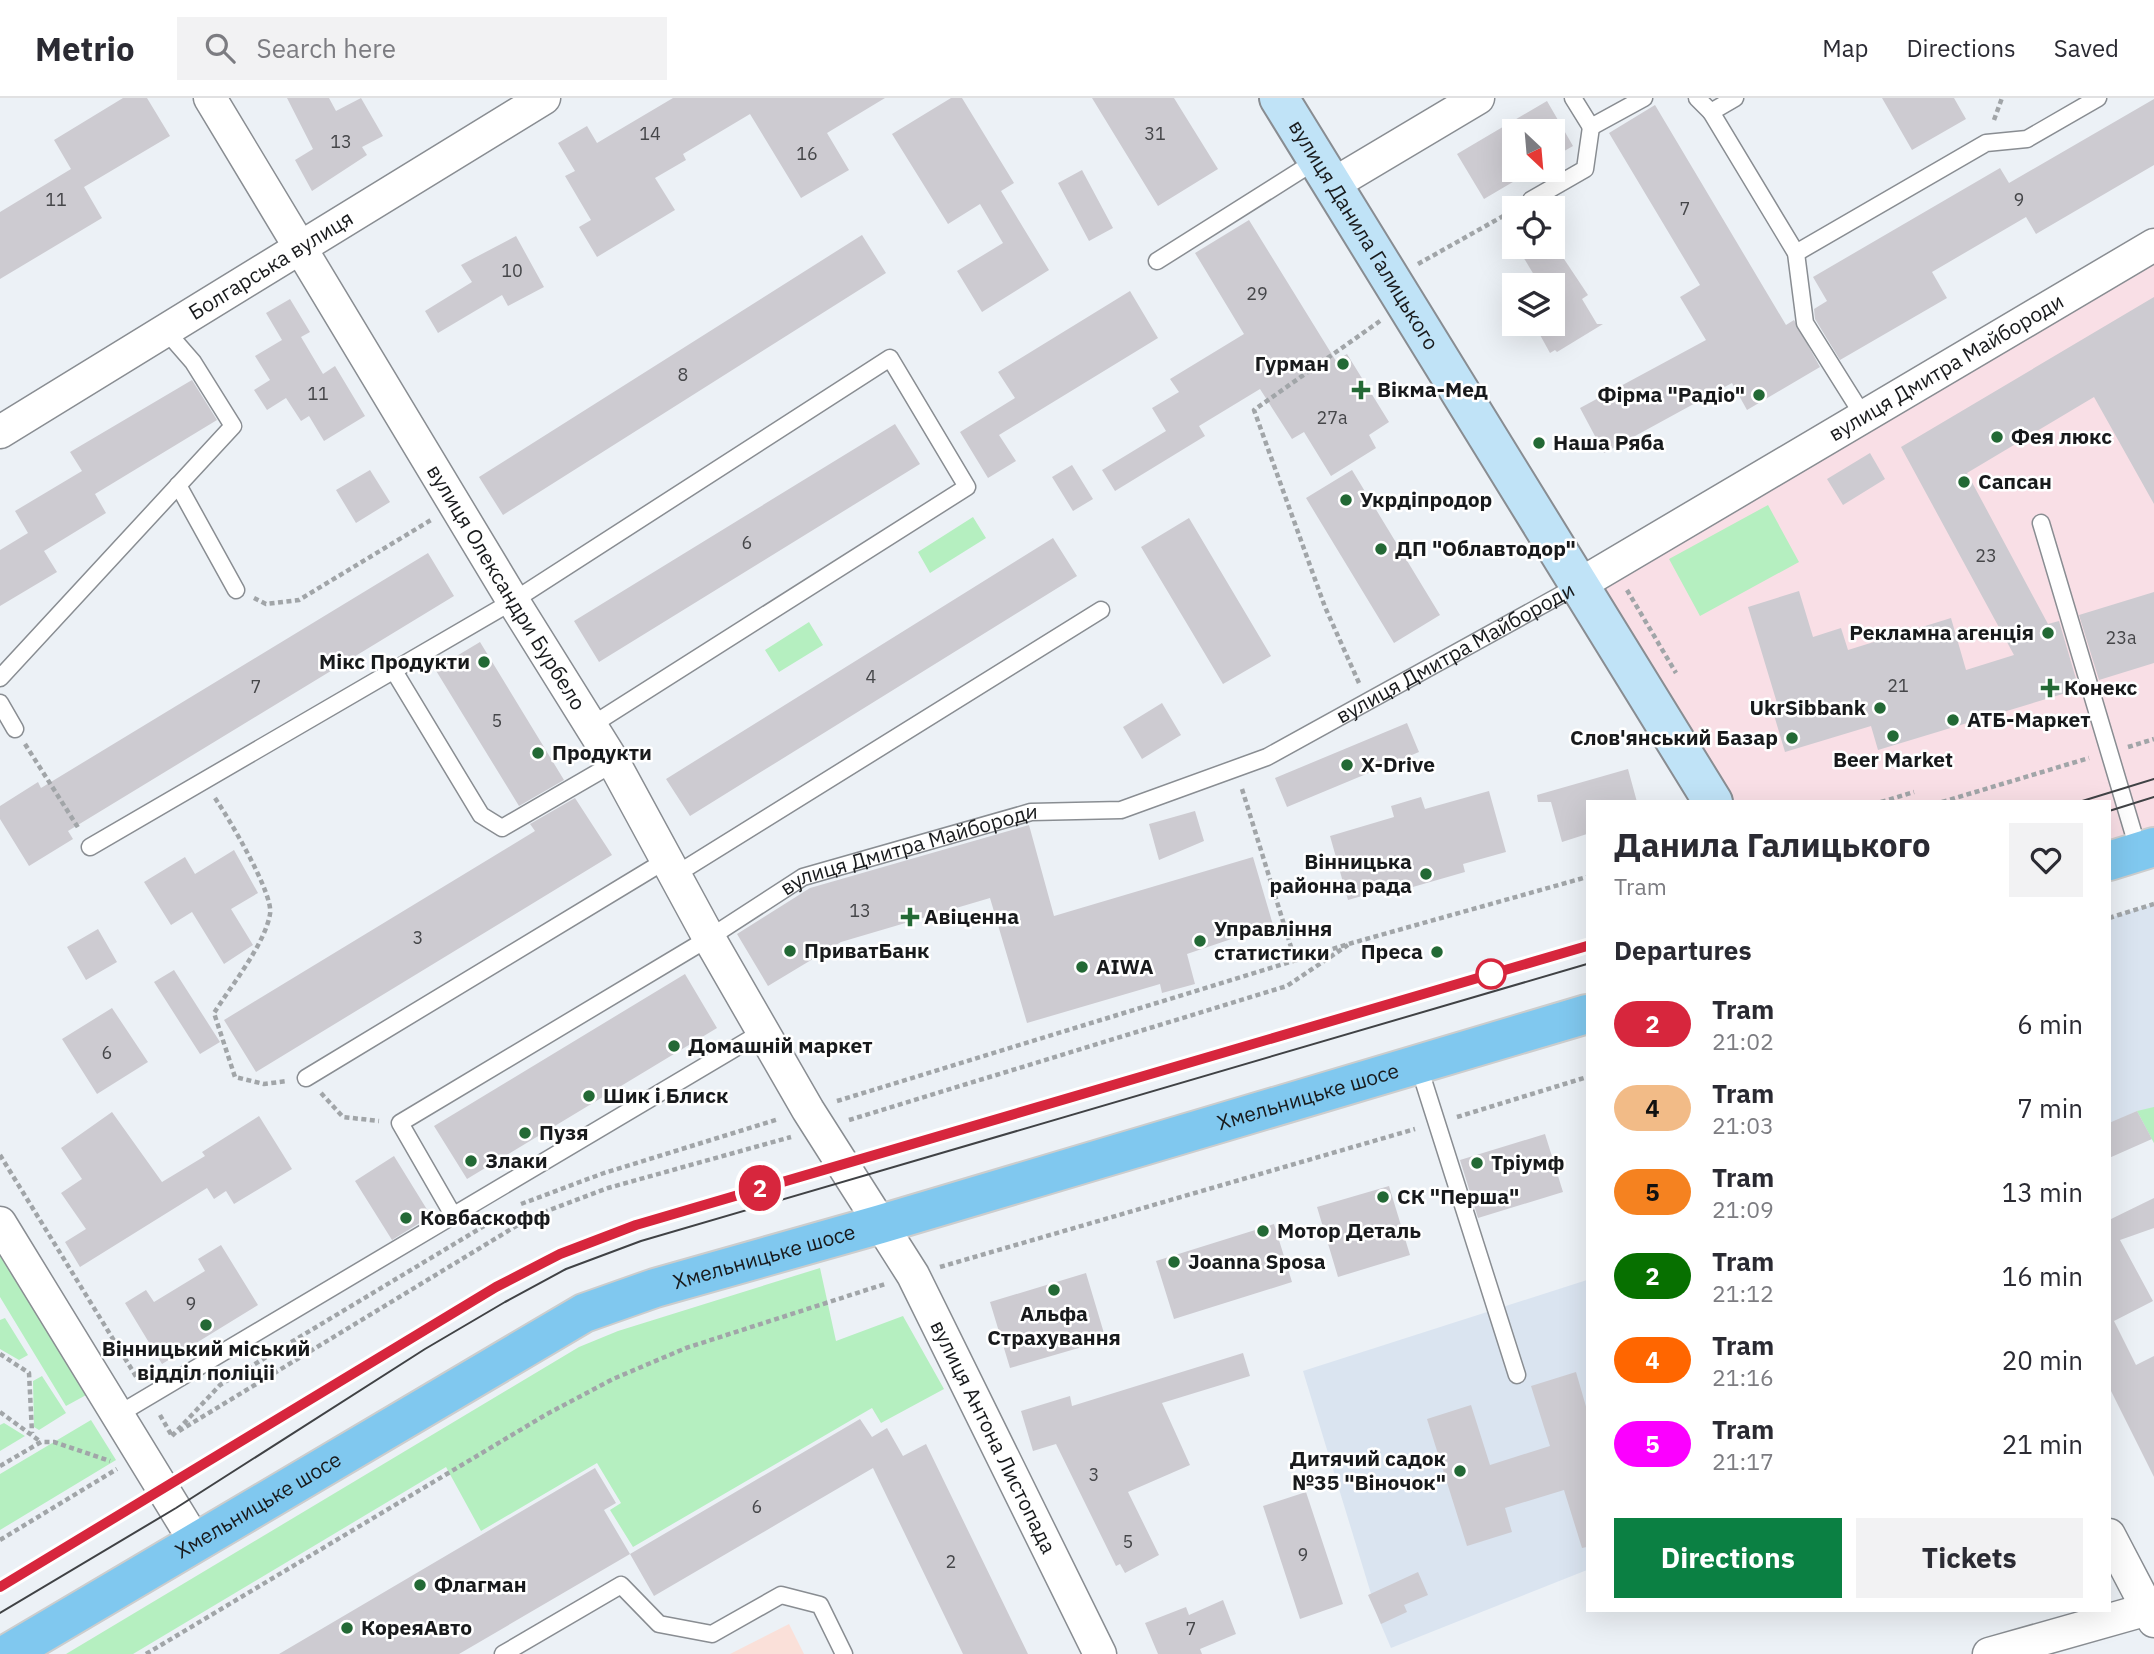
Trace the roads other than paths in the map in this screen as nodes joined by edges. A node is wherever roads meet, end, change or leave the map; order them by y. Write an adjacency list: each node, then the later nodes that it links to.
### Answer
1 (210, 98): 15 (street, вулиця Олександри Бурбело)
2 (544, 98): 15 (street, Болгарська вулиця)
3 (1279, 98): 12 (main road, вулиця Данила Галицького)
4 (1478, 98): 12 (street)
5 (1573, 98): 11 (lane)
6 (1644, 98): 11 (lane)
7 (1697, 98): 10 (lane)
8 (1735, 98): 10 (lane)
9 (2098, 98): 16 (lane)
10 (1711, 112): 16 (lane)
11 (1591, 127): 13 (lane)
12 (1324, 172): 17 (lane); 23 (main road, вулиця Данила Галицького)
13 (1538, 196)
14 (2154, 246): 19 (street, вулиця Дмитра Майбороди)
15 (299, 249): 18 (street, Болгарська вулиця); 25 (street, вулиця Олександри Бурбело)
16 (1796, 253): 19 (lane)
17 (1157, 261)
18 (166, 331): 20 (street, Болгарська вулиця); 21 (lane)
19 (1864, 417): 23 (street, вулиця Дмитра Майбороди)
20 (0, 432)
21 (177, 485): 24 (lane); 28 (lane)
22 (2040, 523): 35 (lane)
23 (1577, 586): 33 (main road, вулиця Данила Галицького); 37 (lane, вулиця Дмитра Майбороди)
24 (236, 590)
25 (513, 601): 27 (lane); 30 (street, вулиця Олександри Бурбело); 30 (lane)
26 (1101, 611): 36 (lane)
27 (394, 671): 32 (lane); 34 (lane)
28 (0, 678)
29 (0, 703): 31 (lane)
30 (592, 725): 32 (street, вулиця Олександри Бурбело)
31 (15, 729)
32 (614, 763): 36 (street, вулиця Олександри Бурбело)
33 (1712, 800)
34 (90, 847)
35 (2134, 853)
36 (672, 867): 37 (street, вулиця Олександри Бурбело); 41 (lane)
37 (709, 938): 39 (street, вулиця Олександри Бурбело); 42 (lane, вулиця Дмитра Майбороди)
38 (1586, 1014): 40 (main road, Хмельницьке шосе)
39 (764, 1031): 42 (lane); 44 (street, вулиця Олександри Бурбело)
40 (1418, 1064): 44 (main road, Хмельницьке шосе); 45 (lane)
41 (306, 1078)
42 (453, 1215): 46 (lane)
43 (0, 1223): 46 (street)
44 (881, 1224): 48 (main road, Хмельницьке шосе); 53 (street, вулиця Антона Листопада)
45 (1517, 1375)
46 (119, 1414): 48 (street)
47 (2111, 1539): 49 (street)
48 (196, 1543): 50 (main road, Хмельницьке шосе)
49 (2152, 1612): 54 (street)
50 (7, 1654)
51 (503, 1654): 52 (lane)
52 (844, 1654)
53 (1100, 1654)
54 (1989, 1654)

